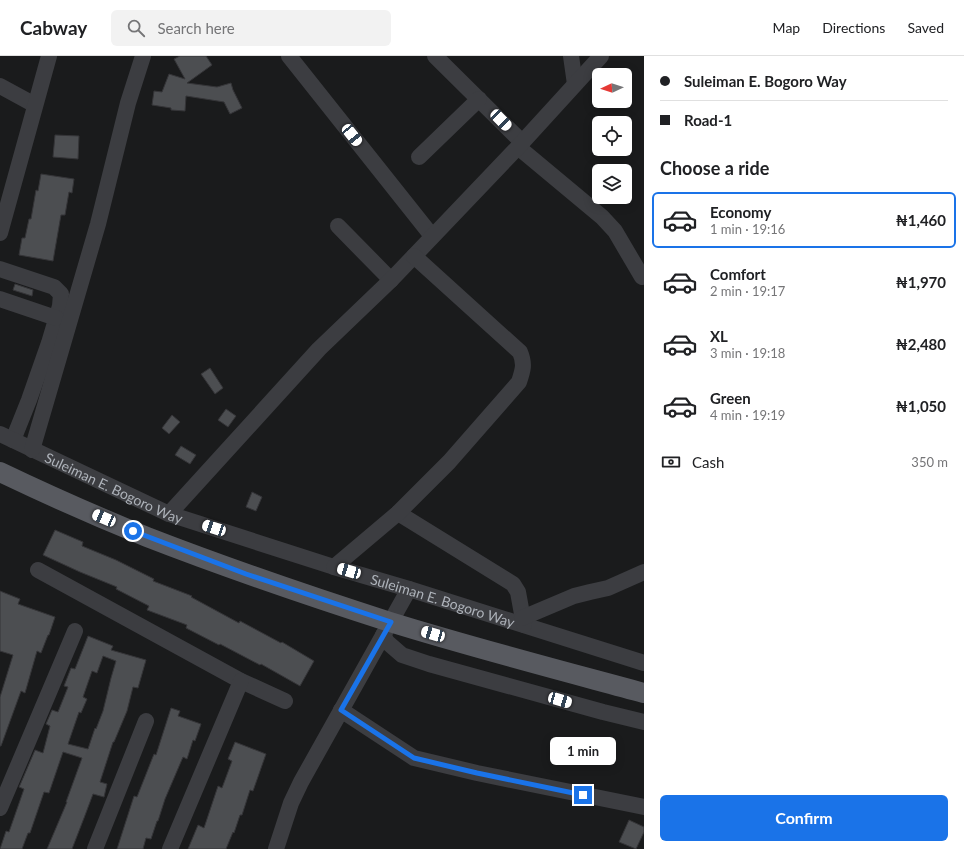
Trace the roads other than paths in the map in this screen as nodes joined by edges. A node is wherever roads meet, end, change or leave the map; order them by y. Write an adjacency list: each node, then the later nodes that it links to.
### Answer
1 (49, 56): 10 (street)
2 (142, 56): 23 (street)
3 (288, 56): 15 (street)
4 (435, 56): 9 (street)
5 (571, 56): 7 (street)
6 (601, 56): 7 (street)
7 (575, 84): 11 (street)
8 (0, 86): 10 (street)
9 (479, 99): 11 (street); 12 (street)
10 (35, 105): 13 (street)
11 (520, 144): 15 (street); 18 (street)
12 (419, 157)
13 (1, 226)
14 (338, 226): 19 (street)
15 (432, 236): 16 (street)
16 (414, 256): 19 (street); 25 (street)
17 (0, 268): 21 (street)
18 (642, 277)
19 (391, 280): 26 (street)
20 (0, 299): 21 (street)
21 (56, 318): 22 (street)
22 (6, 437): 23 (street, Suleiman E. Bogoro Way)
23 (32, 450): 26 (street, Suleiman E. Bogoro Way)
24 (0, 472): 32 (main road)
25 (398, 513): 27 (street); 31 (street)
26 (169, 514): 27 (street, Suleiman E. Bogoro Way)
27 (334, 567): 30 (street, Suleiman E. Bogoro Way)
28 (38, 570): 35 (street)
29 (644, 572): 31 (street)
30 (409, 589): 31 (street, Suleiman E. Bogoro Way); 32 (street)
31 (523, 621): 34 (street, Suleiman E. Bogoro Way)
32 (387, 629): 36 (main road); 38 (street); 40 (street)
33 (75, 631): 42 (street)
34 (644, 662)
35 (241, 681): 37 (street); 44 (street)
36 (644, 693)
37 (285, 701)
38 (341, 710): 41 (street); 45 (street)
39 (146, 721): 43 (street)
40 (644, 722)
41 (644, 807)
42 (0, 808)
43 (95, 849)
44 (170, 849)
45 (276, 849)

